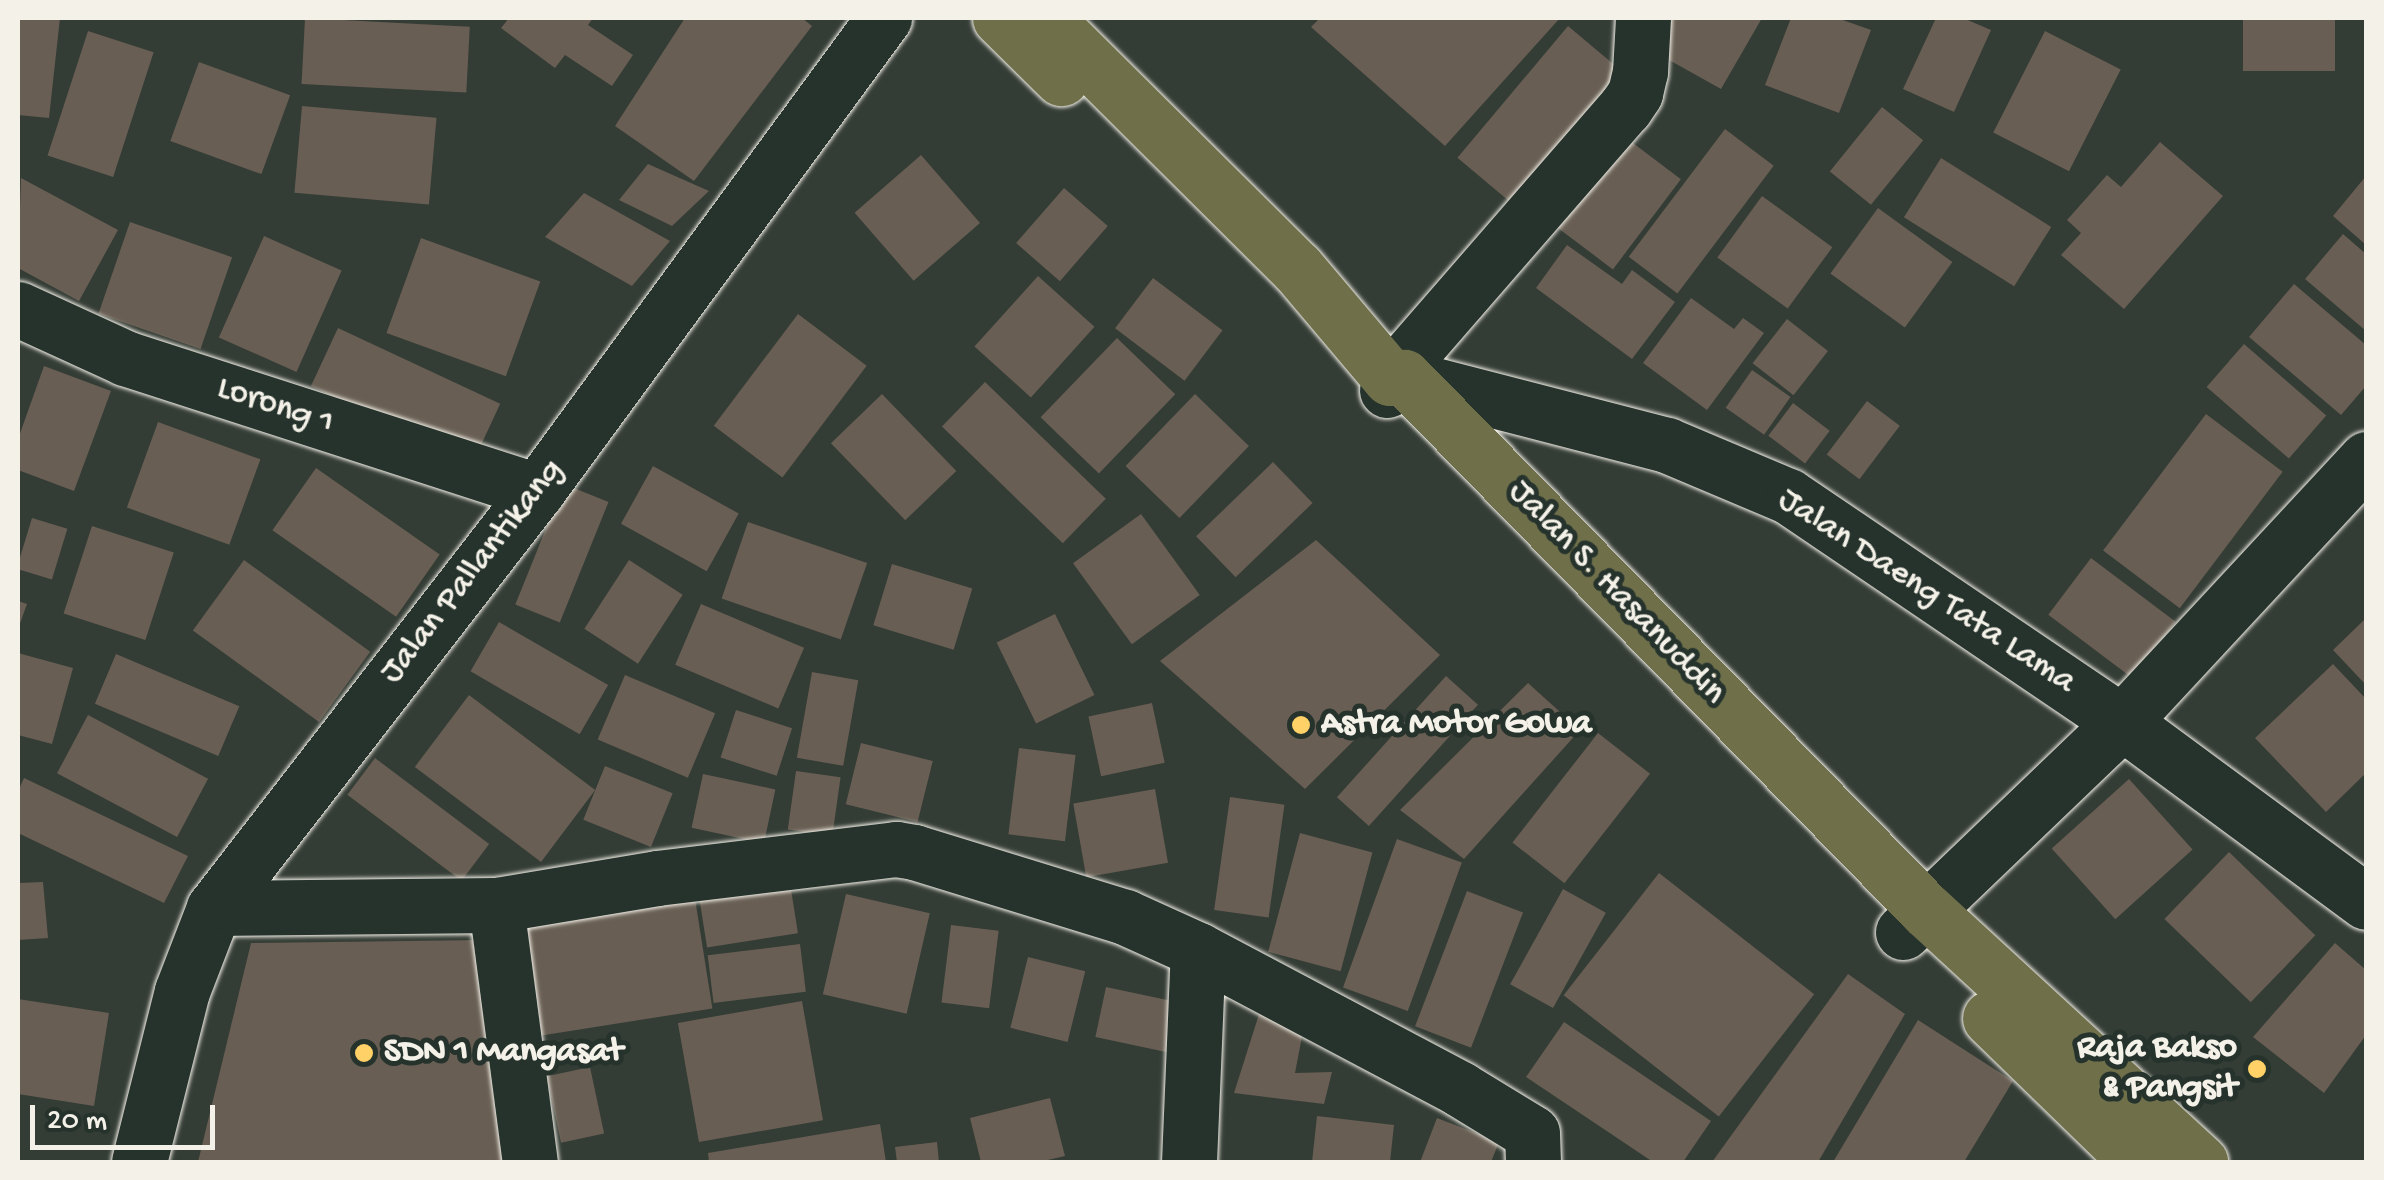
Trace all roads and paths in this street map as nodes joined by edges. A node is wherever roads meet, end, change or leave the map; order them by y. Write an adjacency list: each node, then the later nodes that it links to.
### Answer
1 (884, 18): 9 (street, Jalan Pallantikang)
2 (1000, 18): 5 (highway, Jalan S. Hasanuddin)
3 (1045, 18): 5 (highway, Jalan S. Hasanuddin)
4 (1644, 18): 7 (street)
5 (1156, 149): 7 (highway, Jalan S. Hasanuddin)
6 (18, 309): 9 (street, Lorong 1)
7 (1392, 383): 10 (street, Jalan Daeng Tata Lama); 14 (highway, Jalan S. Hasanuddin)
8 (2366, 459): 10 (street)
9 (537, 491): 13 (street, Jalan Pallantikang)
10 (2122, 722): 11 (street, Jalan Daeng Tata Lama); 14 (street)
11 (2366, 902)
12 (496, 904): 13 (street); 15 (street); 17 (street)
13 (214, 908): 16 (street, Jalan Pallantikang)
14 (1914, 921): 20 (highway, Jalan S. Hasanuddin); 21 (highway, Jalan S. Hasanuddin)
15 (1198, 950): 18 (street); 19 (street)
16 (139, 1162)
17 (530, 1162)
18 (1189, 1162)
19 (1533, 1162)
20 (2138, 1162)
21 (2200, 1162)

